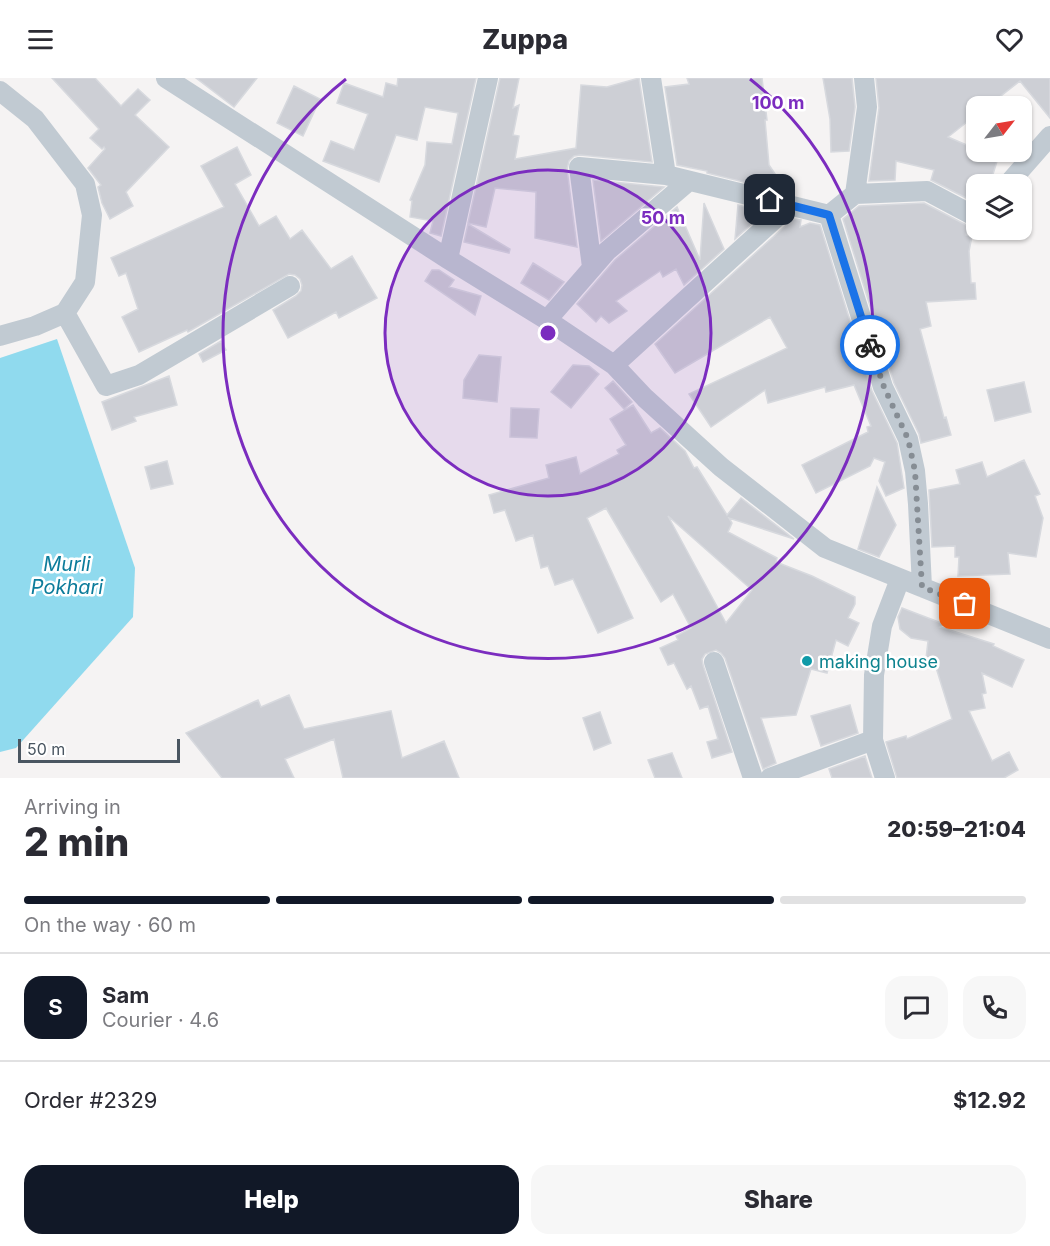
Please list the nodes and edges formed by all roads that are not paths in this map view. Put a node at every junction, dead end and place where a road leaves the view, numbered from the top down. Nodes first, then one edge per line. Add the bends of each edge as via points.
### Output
1 (166, 78) edge
2 (488, 78) edge
3 (651, 78) edge
4 (864, 78) edge
5 (0, 91) edge
6 (1050, 136) edge
7 (1017, 174) edge
8 (666, 175) junction
9 (689, 181) junction
10 (855, 194) junction
11 (790, 205) junction
12 (966, 212) edge
13 (829, 215) junction
14 (448, 259) junction
15 (592, 267) junction
16 (290, 286) dead end
17 (65, 313) junction
18 (547, 320) junction
19 (0, 336) edge
20 (614, 365) junction
21 (900, 579) junction
22 (922, 587) junction
23 (1050, 639) edge
24 (714, 662) dead end
25 (873, 740) junction
26 (753, 778) edge
27 (770, 778) edge
28 (885, 778) edge

1 - 14 street
2 - 14 street
3 - 8 street
4 - 10 street via 867,107
5 - 17 street via 35,119 85,184 93,215 85,282
6 - 7 street
8 - 9 street
8 - 15 street via 579,167
9 - 11 street
9 - 15 street
10 - 12 street via 927,191
10 - 13 street
11 - 13 street
11 - 20 street
13 - 22 street via 884,387 908,439 915,471
14 - 18 street
15 - 18 street
16 - 17 street via 139,375 106,386
17 - 19 street
18 - 20 street
20 - 21 street via 721,467 825,548
21 - 22 street
21 - 25 street via 882,626 874,675
22 - 23 street
24 - 26 street
25 - 27 street
25 - 28 street

